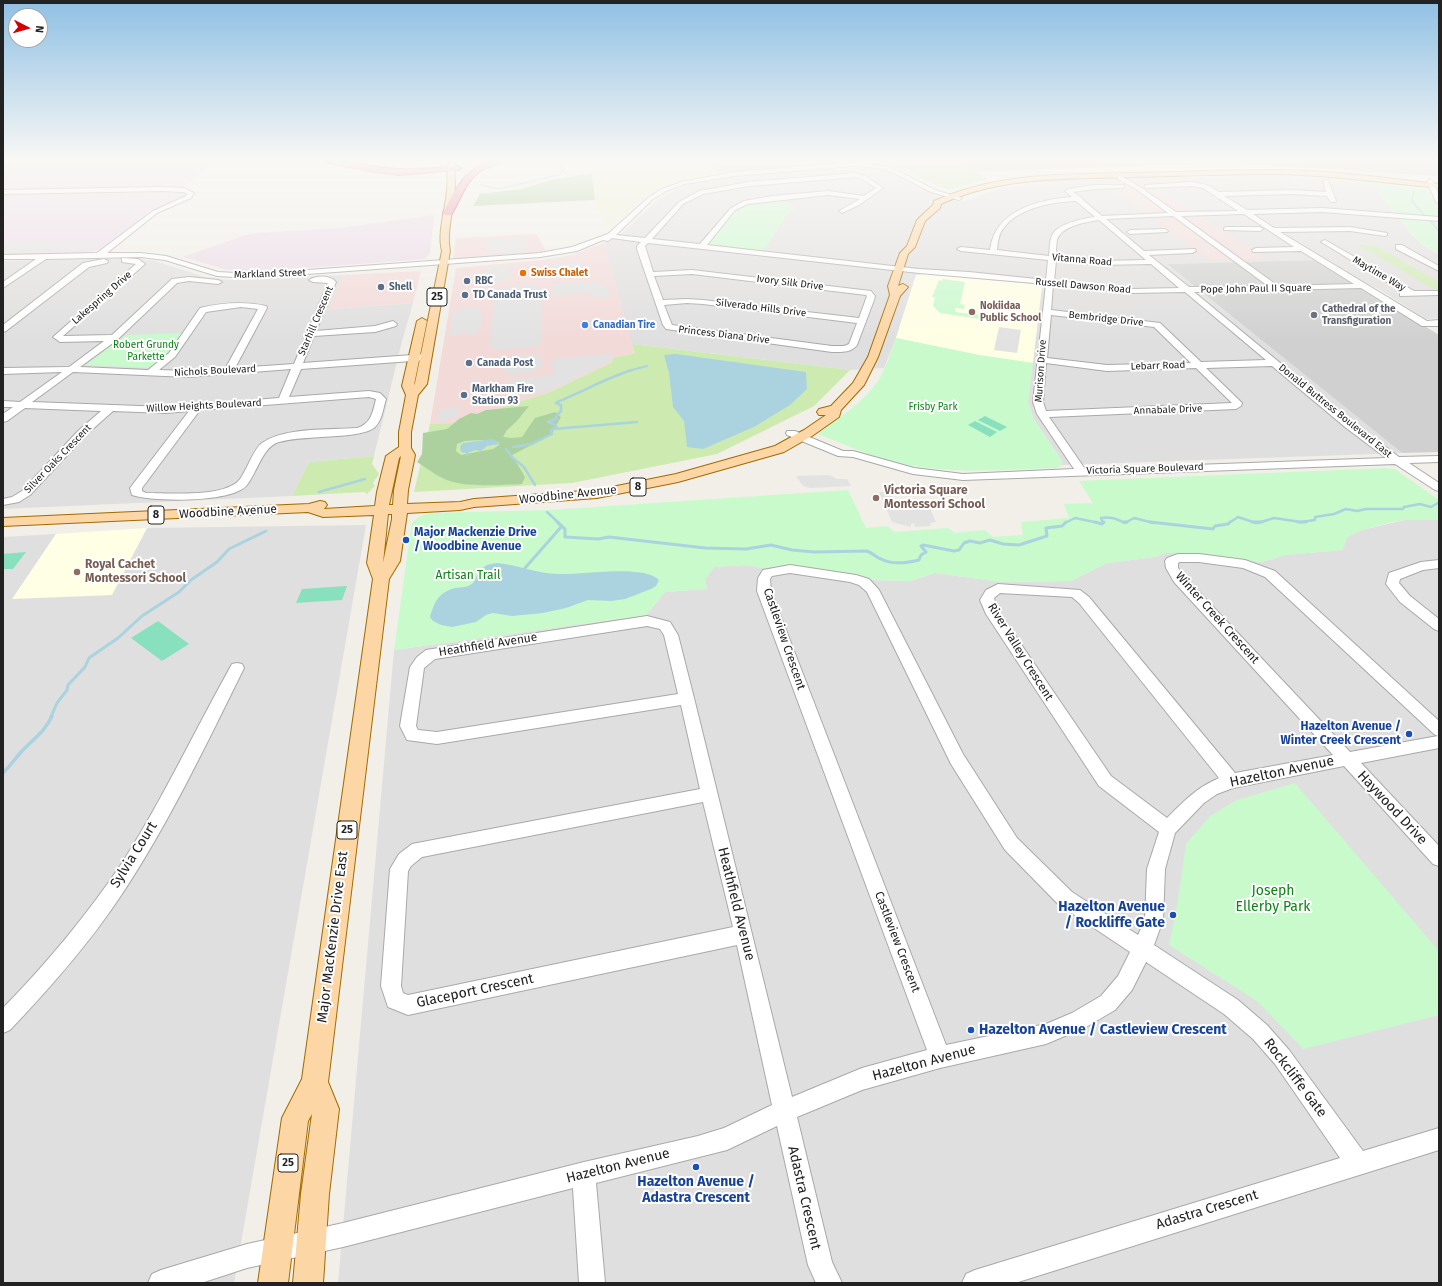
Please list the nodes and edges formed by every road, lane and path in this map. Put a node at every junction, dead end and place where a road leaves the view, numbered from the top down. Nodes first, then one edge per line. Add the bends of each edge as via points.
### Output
1 (143, 221) edge
2 (447, 221) edge
3 (625, 221) edge
4 (663, 221) edge
5 (723, 221) edge
6 (921, 221) edge
7 (1007, 221) edge
8 (1083, 221) edge
9 (1106, 221) edge
10 (1183, 221) edge
11 (1259, 221) edge
12 (1345, 221) edge
13 (1347, 224) junction
14 (1226, 229) dead end
15 (1260, 229) dead end
16 (1273, 230) junction
17 (1165, 231) dead end
18 (1130, 232) dead end
19 (1385, 234) dead end
20 (608, 236) junction
21 (645, 240) junction
22 (1324, 242) dead end
23 (702, 246) junction
24 (1399, 247) dead end
25 (961, 249) dead end
26 (1302, 249) junction
27 (1256, 250) dead end
28 (993, 252) junction
29 (1192, 252) dead end
30 (1143, 253) junction
31 (100, 255) junction
32 (45, 256) junction
33 (3, 257) edge
34 (1052, 258) junction
35 (1155, 262) junction
36 (438, 265) junction
37 (904, 268) junction
38 (1439, 269) edge
39 (650, 274) junction
40 (1049, 284) junction
41 (3, 286) edge
42 (1365, 286) junction
43 (1276, 288) junction
44 (1188, 290) junction
45 (1439, 293) edge
46 (1412, 294) junction
47 (1379, 295) junction
48 (659, 303) junction
49 (424, 309) dead end
50 (1046, 312) junction
51 (862, 321) junction
52 (1439, 323) edge
53 (393, 324) dead end
54 (3, 329) edge
55 (311, 334) junction
56 (114, 338) junction
57 (848, 348) joint
58 (426, 357) junction
59 (414, 358) junction
60 (1042, 360) junction
61 (1274, 363) junction
62 (1198, 365) junction
63 (297, 366) junction
64 (70, 370) junction
65 (3, 371) edge
66 (228, 372) junction
67 (150, 373) junction
68 (412, 395) junction
69 (283, 401) junction
70 (3, 404) edge
71 (22, 404) junction
72 (110, 408) junction
73 (196, 408) junction
74 (1042, 414) junction
75 (3, 419) edge
76 (800, 433) junction
77 (405, 448) junction
78 (1439, 458) edge
79 (1396, 460) junction
80 (1081, 472) junction
81 (1439, 488) edge
82 (3, 502) edge
83 (400, 505) junction
84 (382, 506) junction
85 (3, 522) edge
86 (1439, 564) edge
87 (381, 579) junction
88 (1439, 626) edge
89 (237, 668) dead end
90 (687, 698) junction
91 (1439, 730) edge
92 (1439, 742) edge
93 (1346, 759) junction
94 (1231, 781) junction
95 (709, 794) junction
96 (1168, 829) junction
97 (1439, 858) edge
98 (744, 934) junction
99 (1143, 948) junction
100 (3, 1023) edge
101 (940, 1057) junction
102 (315, 1082) junction
103 (784, 1111) junction
104 (1439, 1139) edge
105 (1358, 1163) junction
106 (584, 1174) junction
107 (312, 1242) junction
108 (277, 1249) junction
109 (161, 1283) edge
110 (273, 1283) edge
111 (308, 1283) edge
112 (592, 1283) edge
113 (829, 1283) edge
114 (975, 1283) edge

1 - 31 street
2 - 36 main road, Major MacKenzie Drive East / 25 via 444,242 446,251
3 - 20 street, Markland Street
4 - 21 street
5 - 23 street
6 - 37 main road, Woodbine Avenue / 8 via 911,247 913,254
7 - 28 street via 995,238
8 - 34 street, Murison Drive via 1058,232 1054,240
9 - 30 street
10 - 43 street
11 - 16 street
12 - 13 street
13 - 16 street
13 - 19 street via 1358,232
14 - 15 street
16 - 26 street
17 - 18 street
20 - 21 street, Russell Dawson Road
20 - 36 street, Markland Street via 606,240 587,248 556,256
21 - 23 street, Russell Dawson Road
21 - 39 street, Princess Diana Drive via 641,246
22 - 46 street, Maytime Way
23 - 37 street, Russell Dawson Road
24 - 38 street
25 - 28 street, Vitanna Road
26 - 27 street
26 - 42 street
28 - 34 street, Vitanna Road
29 - 30 street
30 - 35 street
31 - 32 street, Markland Street
31 - 36 street, Markland Street via 131,254 158,257 206,272 233,276
32 - 33 street, Markland Street
32 - 41 street
34 - 35 street, Vitanna Road via 1106,263
34 - 40 street, Murison Drive
35 - 44 street
36 - 58 main road, Major MacKenzie Drive East / 25
37 - 40 street, Russell Dawson Road
37 - 76 main road, Woodbine Avenue / 8 via 903,287 895,295 882,334 858,385 835,408 835,414
39 - 48 street, Princess Diana Drive
39 - 51 street, Ivory Silk Drive via 692,272 862,292 871,296
40 - 44 street, Russell Dawson Road via 1123,291
40 - 50 street, Murison Drive
42 - 43 street, Pope John Paul II Square
42 - 47 street
43 - 44 street, Pope John Paul II Square
44 - 61 street, Pope John Paul II Square
45 - 46 street
46 - 47 street
47 - 52 street via 1425,324
48 - 51 street, Silverado Hills Drive via 703,302
48 - 57 street, Princess Diana Drive via 667,325 672,328 832,349
49 - 59 main road, Major MacKenzie Drive East / 25
50 - 60 street, Murison Drive
50 - 62 street, Bembridge Drive via 1157,325
51 - 57 street, Ivory Silk Drive via 852,345
53 - 55 street via 375,329
54 - 56 street, Lakespring Drive via 89,264 102,261 138,262 140,264 57,337 66,340
55 - 56 street, Starhill Crescent via 332,281 325,279 238,283 189,279 172,282
55 - 63 street, Starhill Crescent
56 - 64 street, Starhill Crescent
58 - 59 street, Nichols Boulevard
58 - 68 main road, Major MacKenzie Drive East / 25 via 421,384
59 - 63 street, Nichols Boulevard
59 - 68 main road, Major MacKenzie Drive East / 25 via 408,386
60 - 62 street, Lebarr Road via 1107,368
60 - 74 street, Murison Drive via 1038,406
61 - 62 street, Lebarr Road
61 - 79 street, Donald Buttress Boulevard East
62 - 74 street, Annabale Drive via 1237,403 1236,406
63 - 66 street, Nichols Boulevard
63 - 69 street, Starhill Crescent
64 - 65 street, Nichols Boulevard
64 - 67 street, Nichols Boulevard
64 - 71 street, Starhill Crescent
66 - 67 street, Nichols Boulevard
66 - 67 street via 263,308 254,305 220,306 203,310 172,355
68 - 77 main road, Major MacKenzie Drive East / 25 via 404,432
69 - 73 street, Willow Heights Boulevard
69 - 73 street, Willow Heights Boulevard via 369,394 380,397 374,422 369,428 281,438 268,442 242,484 235,489 220,493 145,496 136,493 136,488
70 - 71 street, Willow Heights Boulevard
71 - 72 street, Willow Heights Boulevard
71 - 75 street, Starhill Crescent
72 - 73 street, Willow Heights Boulevard
72 - 82 street, Silver Oaks Crescent via 93,422 26,493 15,500
74 - 80 street, Murison Drive
76 - 80 street, Victoria Square Boulevard via 842,454 853,454 913,471 963,478
76 - 83 main road, Woodbine Avenue / 8 via 779,448 708,470 639,487 597,494 460,506
77 - 83 main road, Major MacKenzie Drive East / 25 via 408,455
77 - 84 main road, Major MacKenzie Drive East / 25 via 393,456
78 - 79 street, Victoria Square Boulevard
79 - 80 street, Victoria Square Boulevard
79 - 81 street, Donald Buttress Boulevard East
83 - 84 main road, Woodbine Avenue / 8
83 - 87 main road, Major MacKenzie Drive East / 25 via 392,561
84 - 85 main road, Woodbine Avenue / 8 via 323,513 309,508
84 - 87 main road, Major MacKenzie Drive East / 25 via 375,563
86 - 88 street via 1421,566 1394,576 1392,584 1405,599
87 - 102 main road, Major MacKenzie Drive East / 25
89 - 100 street, Sylvia Court via 138,852 98,912 36,989
90 - 90 street, Heathfield Avenue via 671,634 665,625 647,621 431,654 417,667 408,726 413,736 437,738
90 - 95 street, Heathfield Avenue
91 - 93 street, Winter Creek Crescent via 1270,574 1245,564 1199,558 1178,558 1171,561 1179,579
92 - 93 street, Hazelton Avenue
93 - 94 street, Hazelton Avenue
93 - 97 street, Haywood Drive
94 - 96 street, Hazelton Avenue via 1211,789 1198,798
94 - 96 street, River Valley Crescent via 1084,600 1075,593 998,588 989,593 986,603 1105,781
95 - 98 street, Heathfield Avenue
95 - 98 street, Glaceport Crescent via 418,850 405,860 399,869 391,986 395,1000 408,1005
96 - 99 street, Hazelton Avenue via 1156,869 1154,920
98 - 103 street, Heathfield Avenue
99 - 101 street, Hazelton Avenue via 1125,983 1108,1003 1079,1020 1046,1034
99 - 101 street, Castleview Crescent via 1065,898 1011,844 957,759 872,590 864,582 790,569 768,573 764,578 764,591
99 - 105 street, Rockcliffe Gate via 1231,1007 1260,1032 1282,1057
101 - 103 street, Hazelton Avenue via 862,1079
102 - 107 main road, Major MacKenzie Drive East / 25 via 326,1109 315,1194
102 - 108 main road, Major MacKenzie Drive East / 25 via 295,1118
103 - 106 street, Hazelton Avenue via 727,1139
103 - 113 street, Adastra Crescent via 820,1265
104 - 105 street, Adastra Crescent
105 - 114 street, Adastra Crescent
106 - 107 street, Hazelton Avenue
106 - 112 street
107 - 108 street, Hazelton Avenue
107 - 111 main road, Major MacKenzie Drive East / 25
108 - 109 street, Hazelton Avenue
108 - 110 main road, Major MacKenzie Drive East / 25

